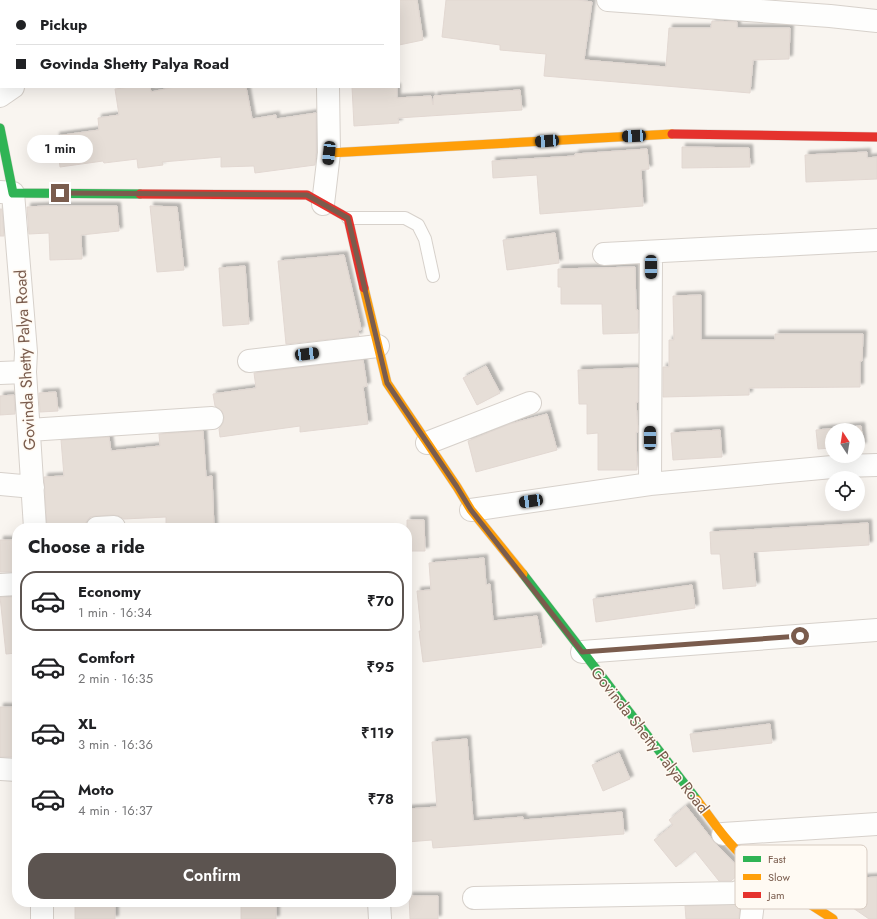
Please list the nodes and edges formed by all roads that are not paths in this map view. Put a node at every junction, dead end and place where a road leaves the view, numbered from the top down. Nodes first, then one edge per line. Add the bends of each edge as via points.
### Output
1 (608, 0) edge
2 (823, 8) edge
3 (877, 22) edge
4 (12, 88) edge
5 (328, 88) edge
6 (0, 96) edge
7 (0, 128) edge
8 (877, 137) edge
9 (329, 153) junction
10 (7, 192) edge
11 (323, 204) junction
12 (348, 218) junction
13 (877, 240) edge
14 (651, 252) junction
15 (604, 254) dead end
16 (433, 276) dead end
17 (378, 346) junction
18 (250, 361) dead end
19 (25, 372) junction
20 (0, 373) edge
21 (530, 403) dead end
22 (212, 418) dead end
23 (29, 430) junction
24 (427, 443) junction
25 (877, 465) edge
26 (0, 484) edge
27 (650, 484) junction
28 (32, 487) junction
29 (471, 510) junction
30 (35, 523) edge
31 (12, 584) edge
32 (0, 585) edge
33 (877, 630) edge
34 (582, 652) junction
35 (0, 769) edge
36 (12, 770) edge
37 (877, 824) edge
38 (723, 834) junction
39 (735, 847) edge
40 (735, 893) edge
41 (474, 898) dead end
42 (42, 907) edge
43 (379, 907) edge
44 (755, 909) edge
45 (813, 909) edge
46 (42, 919) edge
47 (380, 919) edge
48 (751, 919) edge
49 (833, 919) edge

1 - 2 street
2 - 3 street
4 - 6 street
5 - 9 street
7 - 10 street, Govinda Shetty Palya Road
8 - 9 street via 664,134
9 - 11 street
10 - 11 street via 307,195
10 - 19 street, Govinda Shetty Palya Road via 26,352
11 - 12 street
12 - 16 lane via 405,218 418,225 425,239
12 - 17 street, Govinda Shetty Palya Road
13 - 14 street
14 - 15 street
14 - 27 street
17 - 18 street
17 - 24 street, Govinda Shetty Palya Road via 387,383
19 - 20 street
19 - 23 street, Govinda Shetty Palya Road
21 - 24 street
22 - 23 street
23 - 28 street, Govinda Shetty Palya Road
24 - 29 street, Govinda Shetty Palya Road
25 - 27 street
26 - 28 street
27 - 29 street
28 - 30 street, Govinda Shetty Palya Road
29 - 34 street, Govinda Shetty Palya Road
31 - 32 street
33 - 34 street
34 - 38 street, Govinda Shetty Palya Road
35 - 36 street
37 - 38 street
38 - 39 street, Govinda Shetty Palya Road
40 - 41 street
42 - 46 street
43 - 47 street
44 - 48 street
45 - 49 street, Govinda Shetty Palya Road

